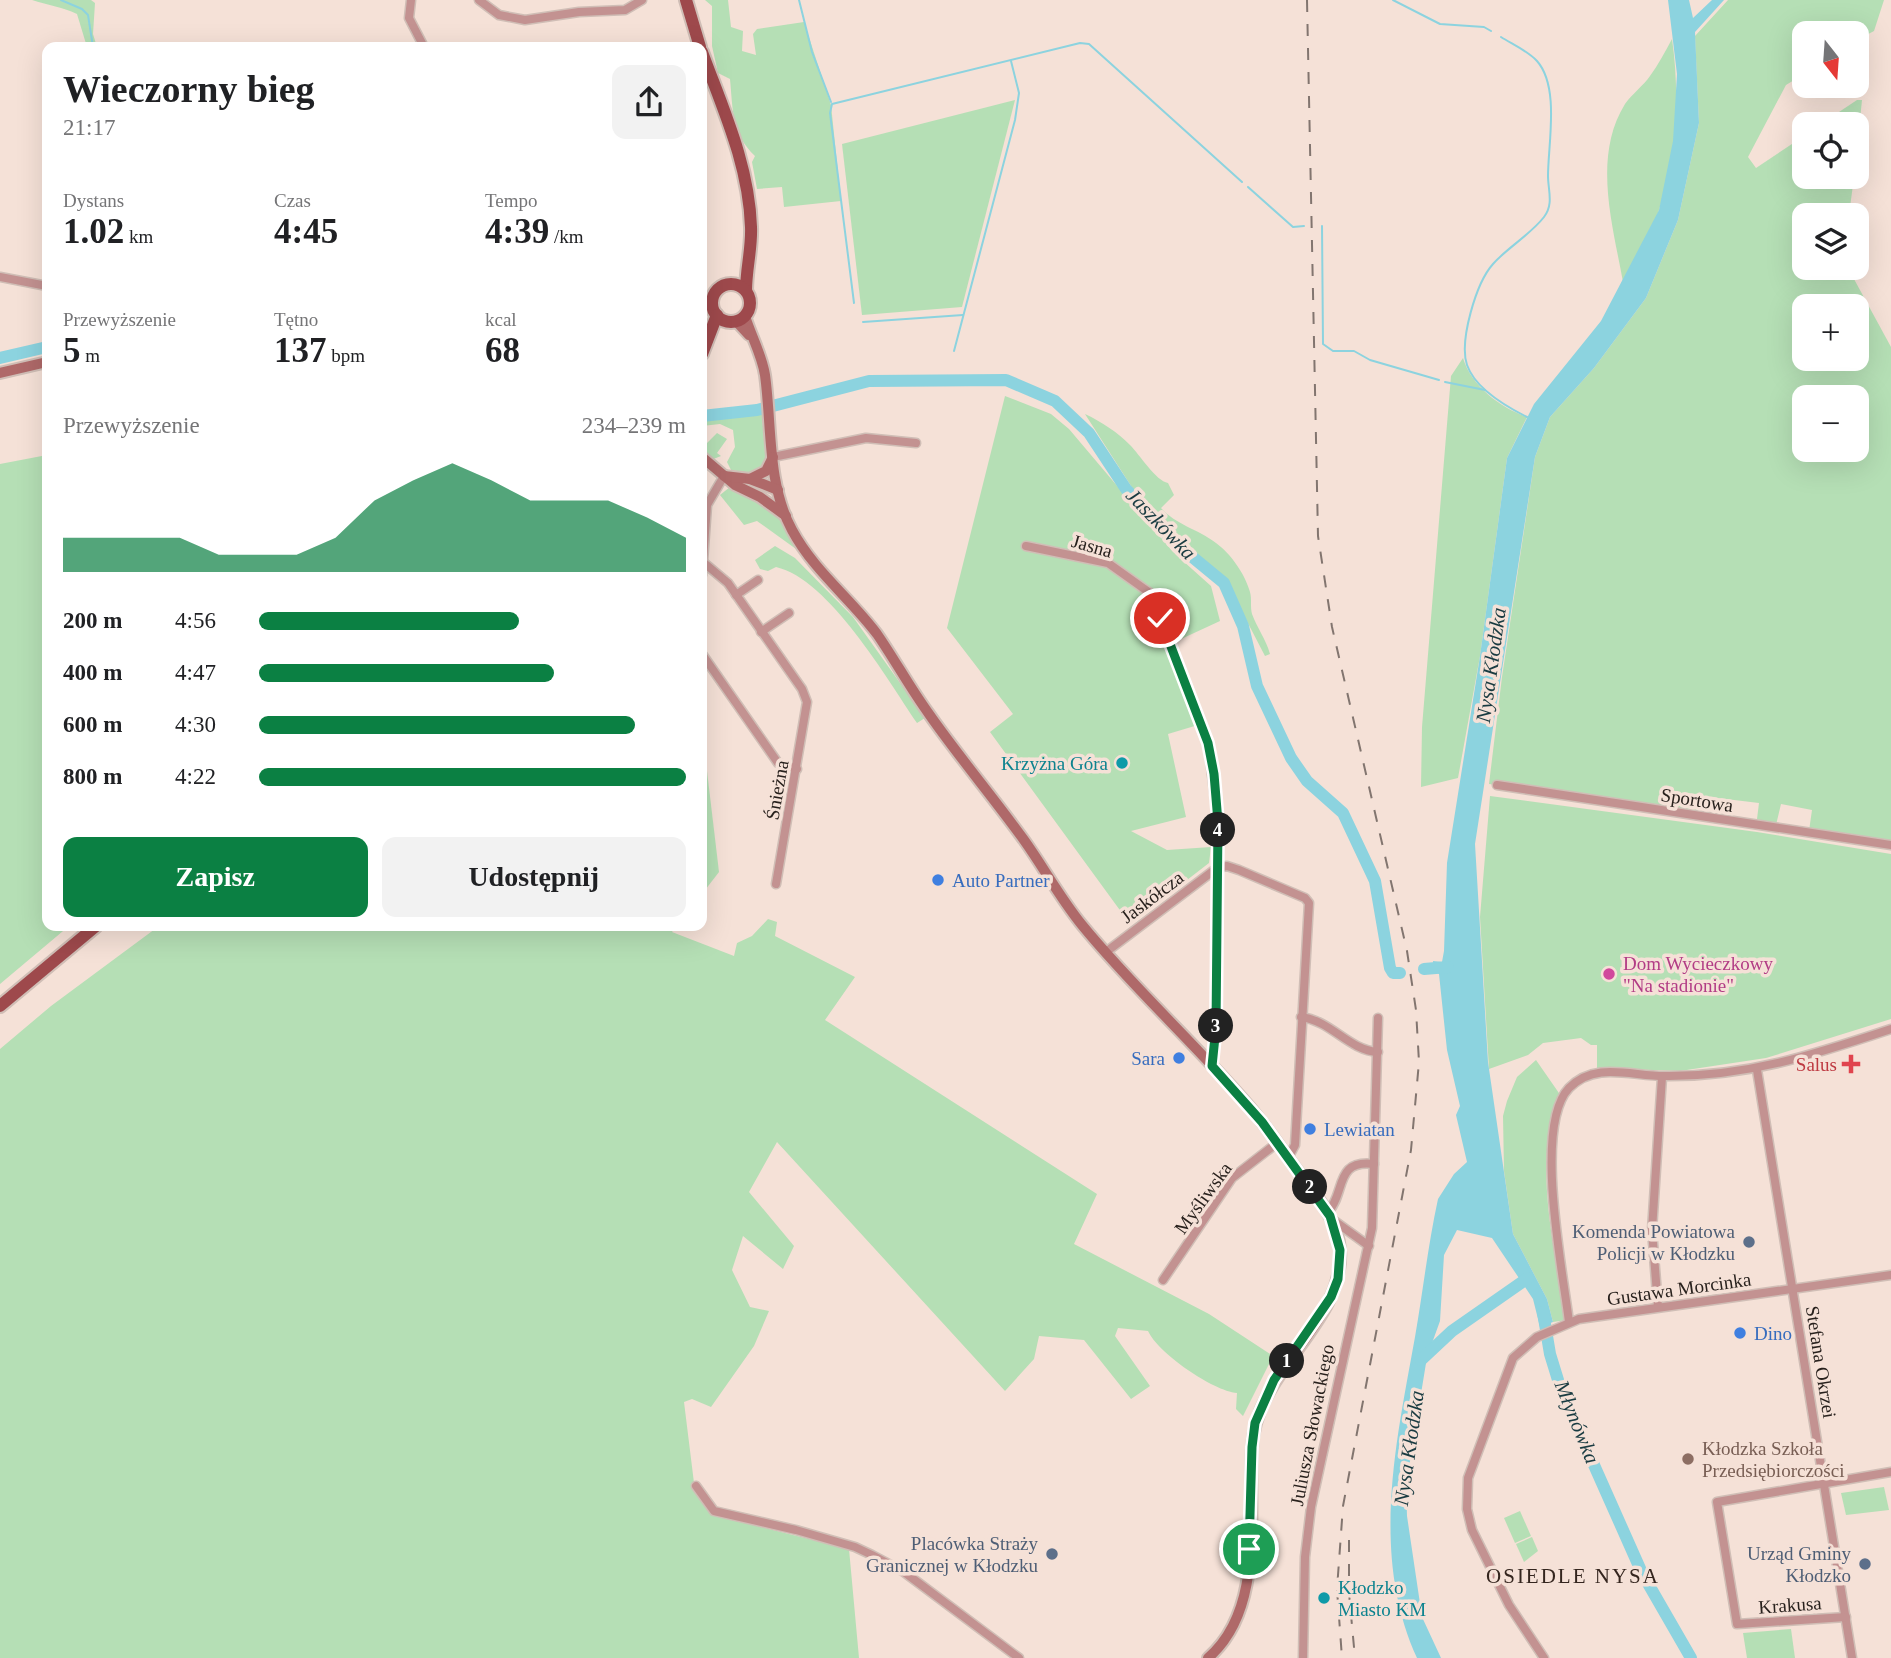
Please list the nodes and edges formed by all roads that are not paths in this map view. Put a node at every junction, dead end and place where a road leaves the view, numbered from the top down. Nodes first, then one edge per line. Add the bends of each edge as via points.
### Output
1 (411, 0) edge
2 (479, 0) edge
3 (624, 0) edge
4 (642, 0) edge
5 (686, 0) edge
6 (625, 10) junction
7 (421, 42) edge
8 (699, 42) edge
9 (707, 67) edge
10 (0, 277) edge
11 (42, 285) edge
12 (740, 288) junction
13 (731, 319) junction
14 (707, 347) edge
15 (42, 363) edge
16 (0, 373) edge
17 (916, 443) dead end
18 (773, 457) junction
19 (707, 461) edge
20 (724, 476) junction
21 (750, 479) junction
22 (778, 491) junction
23 (760, 497) junction
24 (707, 505) edge
25 (786, 516) junction
26 (1026, 546) dead end
27 (707, 565) edge
28 (758, 580) dead end
29 (736, 595) junction
30 (789, 613) dead end
31 (761, 632) junction
32 (707, 661) edge
33 (797, 769) junction
34 (1497, 785) dead end
35 (1891, 845) edge
36 (1217, 868) junction
37 (776, 884) dead end
38 (90, 931) edge
39 (1106, 952) junction
40 (0, 1006) edge
41 (1301, 1017) junction
42 (1378, 1018) dead end
43 (1891, 1029) edge
44 (1378, 1052) junction
45 (1212, 1066) junction
46 (1757, 1070) junction
47 (1662, 1077) junction
48 (1278, 1143) junction
49 (1288, 1158) junction
50 (1374, 1164) junction
51 (1330, 1216) junction
52 (1368, 1246) junction
53 (1891, 1275) edge
54 (1163, 1280) dead end
55 (1794, 1289) junction
56 (1658, 1307) junction
57 (1569, 1322) junction
58 (1891, 1472) edge
59 (1824, 1483) junction
60 (696, 1486) dead end
61 (1846, 1617) junction
62 (1020, 1658) edge
63 (1208, 1658) edge
64 (1303, 1658) edge
65 (1544, 1658) edge
66 (1852, 1658) edge

1 - 7 street via 408,18
2 - 6 street via 499,15 525,20
3 - 6 street
4 - 6 street
5 - 8 main road
9 - 12 main road via 744,172 751,230
10 - 11 street
12 - 13 main road via 750,302
12 - 13 main road via 723,286 714,294 712,304
13 - 14 main road
13 - 18 main road via 753,340 764,366
15 - 16 main road
17 - 18 street via 866,438
18 - 21 main road via 766,471
18 - 22 main road
19 - 20 main road
20 - 21 main road
20 - 23 main road
20 - 24 street
21 - 22 main road
22 - 23 main road
22 - 25 main road
23 - 25 main road
25 - 39 main road via 814,564 878,636 1070,910
26 - 36 street, Jasna via 1108,563 1150,593 1208,743 1218,822
27 - 29 street via 720,573
28 - 29 street
29 - 31 street
30 - 31 street
31 - 33 street, Śnieżna via 807,702
32 - 33 street via 778,763
33 - 37 street, Śnieżna
34 - 35 street, Sportowa
36 - 39 street, Jaskółcza
36 - 41 street via 1239,870 1309,903
36 - 45 street, Jasna
38 - 40 main road
39 - 45 main road
41 - 44 street via 1323,1023 1360,1049
41 - 49 street via 1295,1145
42 - 44 street, Juliusza Słowackiego
43 - 46 street
44 - 50 street, Juliusza Słowackiego
45 - 48 main road
46 - 47 street
46 - 55 street, Stefana Okrzei
47 - 56 street via 1652,1230
47 - 57 street via 1589,1074 1568,1089 1555,1116 1553,1202
48 - 49 main road
48 - 54 street, Myśliwska via 1232,1178
49 - 51 main road
50 - 51 street via 1358,1164 1346,1173
50 - 52 street, Juliusza Słowackiego
51 - 52 street
51 - 63 main road via 1340,1250 1338,1279 1260,1409 1252,1447 1251,1527 1244,1589 1234,1624
52 - 64 street, Juliusza Słowackiego via 1311,1507
53 - 55 street, Gustawa Morcinka
55 - 56 street, Gustawa Morcinka
55 - 59 street, Stefana Okrzei
56 - 57 street, Gustawa Morcinka
57 - 65 street, Gustawa Morcinka via 1523,1347 1507,1369 1468,1478 1469,1521 1481,1551
58 - 59 street
59 - 61 street, Stefana Okrzei
59 - 61 street, Krakusa via 1717,1502 1737,1624
60 - 62 street via 714,1511 796,1530 872,1555 904,1573
61 - 66 street, Stefana Okrzei

